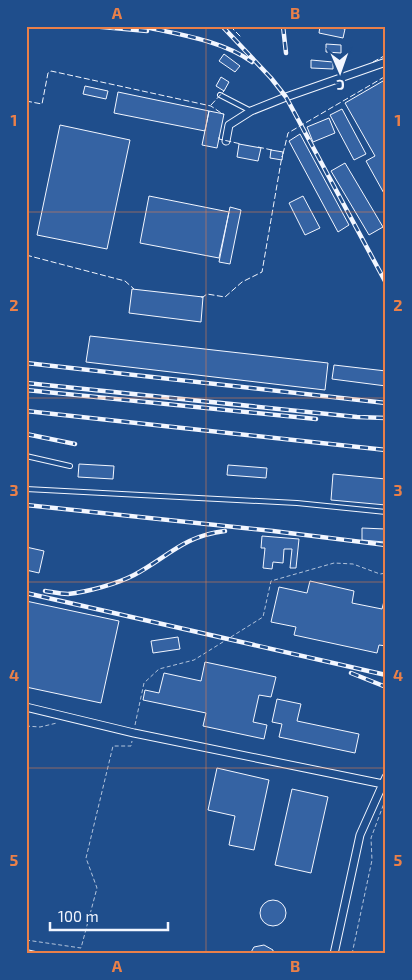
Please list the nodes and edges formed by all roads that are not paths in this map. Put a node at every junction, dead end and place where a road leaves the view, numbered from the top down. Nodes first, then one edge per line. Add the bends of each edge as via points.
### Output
1 (386, 62) edge
2 (220, 95) dead end
3 (251, 111) junction
4 (226, 141) dead end
5 (26, 456) edge
6 (70, 466) dead end
7 (26, 489) edge
8 (386, 512) edge
9 (26, 707) edge
10 (384, 780) edge
11 (26, 952) edge
12 (35, 954) edge
13 (334, 954) edge

1 - 3 street
2 - 3 lane
3 - 4 street via 229,125
5 - 6 lane
7 - 8 lane via 297,503
9 - 10 street via 134,732
10 - 13 street via 360,835
11 - 12 lane

